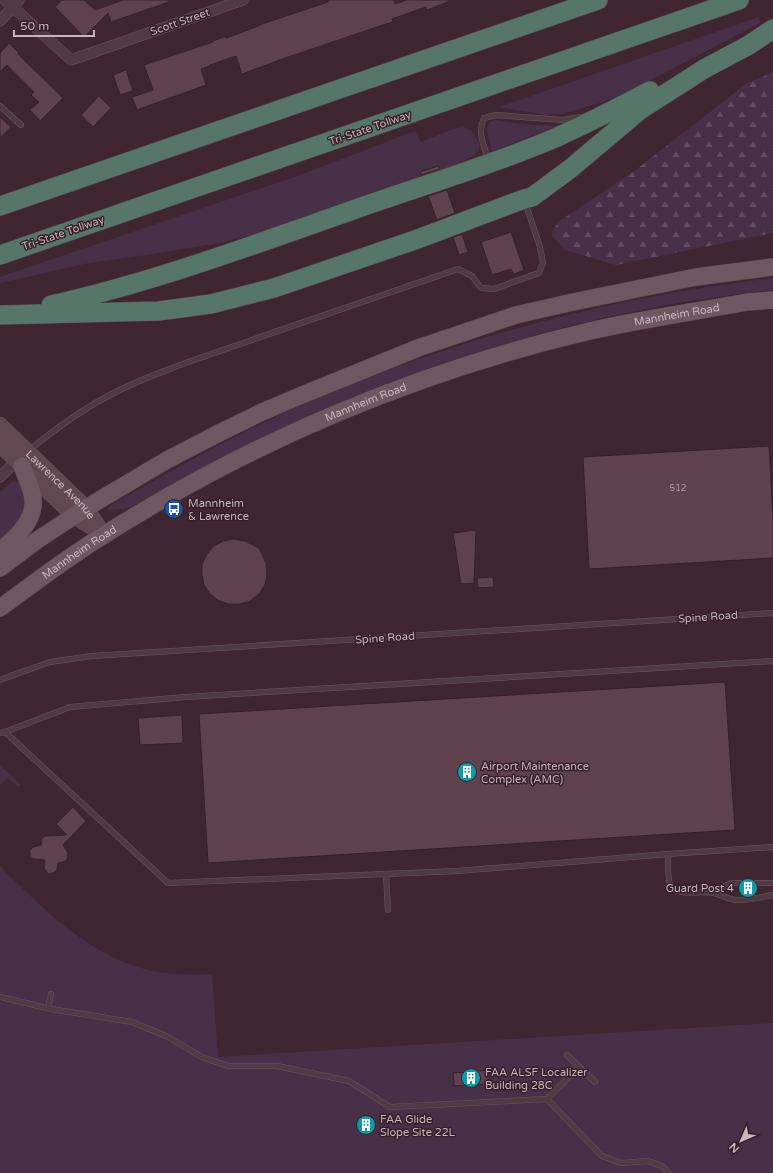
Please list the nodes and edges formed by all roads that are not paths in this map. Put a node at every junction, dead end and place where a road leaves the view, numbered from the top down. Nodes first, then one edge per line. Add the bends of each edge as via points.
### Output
1 (5, 0) edge
2 (243, 0) edge
3 (598, 0) edge
4 (739, 0) edge
5 (16, 4) edge
6 (0, 21) edge
7 (772, 30) edge
8 (0, 106) edge
9 (616, 109) junction
10 (21, 125) dead end
11 (489, 162) junction
12 (524, 199) junction
13 (0, 206) edge
14 (0, 255) edge
15 (773, 267) edge
16 (773, 300) edge
17 (5, 315) edge
18 (0, 425) edge
19 (0, 445) edge
20 (22, 459) junction
21 (0, 477) edge
22 (80, 512) junction
23 (104, 535) junction
24 (0, 551) edge
25 (0, 568) edge
26 (0, 608) edge
27 (773, 613) edge
28 (773, 661) edge
29 (0, 680) edge
30 (3, 733) edge
31 (773, 847) edge
32 (668, 854) junction
33 (386, 874) junction
34 (773, 883) edge
35 (710, 892) junction
36 (773, 895) edge
37 (388, 910) dead end
38 (51, 994) dead end
39 (0, 997) edge
40 (48, 1008) junction
41 (567, 1055) dead end
42 (579, 1067) junction
43 (595, 1082) dead end
44 (547, 1099) junction
45 (669, 1173) edge

1 - 5 street
2 - 5 street, Scott Street via 71,60
3 - 13 highway
4 - 14 highway, Tri-State Tollway
5 - 6 street
7 - 9 highway via 747,37
7 - 12 highway via 640,110 570,169 532,197
8 - 10 lane
9 - 11 highway via 555,138
9 - 11 lane via 590,117 564,120 496,115 484,118 480,126 481,135
11 - 17 highway via 176,271 121,288
12 - 17 highway via 415,240 274,288 211,304 158,311
12 - 20 lane via 540,247 543,263 539,273 494,289 481,288 472,276 458,269 188,362 111,394 60,426
15 - 22 main road via 696,277 516,315 418,348 262,412 167,460
16 - 23 main road, Mannheim Road via 590,331 476,363 390,392 271,443 214,472
18 - 20 main road, Lawrence Avenue
19 - 20 main road, Lawrence Avenue
20 - 21 street
20 - 22 main road, Lawrence Avenue
20 - 24 main road via 33,500 32,514 16,537
22 - 23 main road, Lawrence Avenue
22 - 25 main road
23 - 26 main road, Mannheim Road
27 - 29 lane, Spine Road via 92,656 50,662
28 - 30 lane via 186,697 100,705 70,708
30 - 33 lane via 168,883
31 - 32 lane
32 - 33 lane via 457,871
32 - 35 lane via 672,888 693,893
33 - 37 lane
34 - 35 lane via 732,883
35 - 36 lane via 735,900
38 - 40 lane
39 - 40 lane
40 - 44 lane via 132,1022 166,1036 202,1057 228,1066 277,1066 349,1081 390,1107
41 - 42 lane
42 - 43 lane
42 - 44 lane
44 - 45 lane via 602,1156 620,1163 648,1161 662,1166

